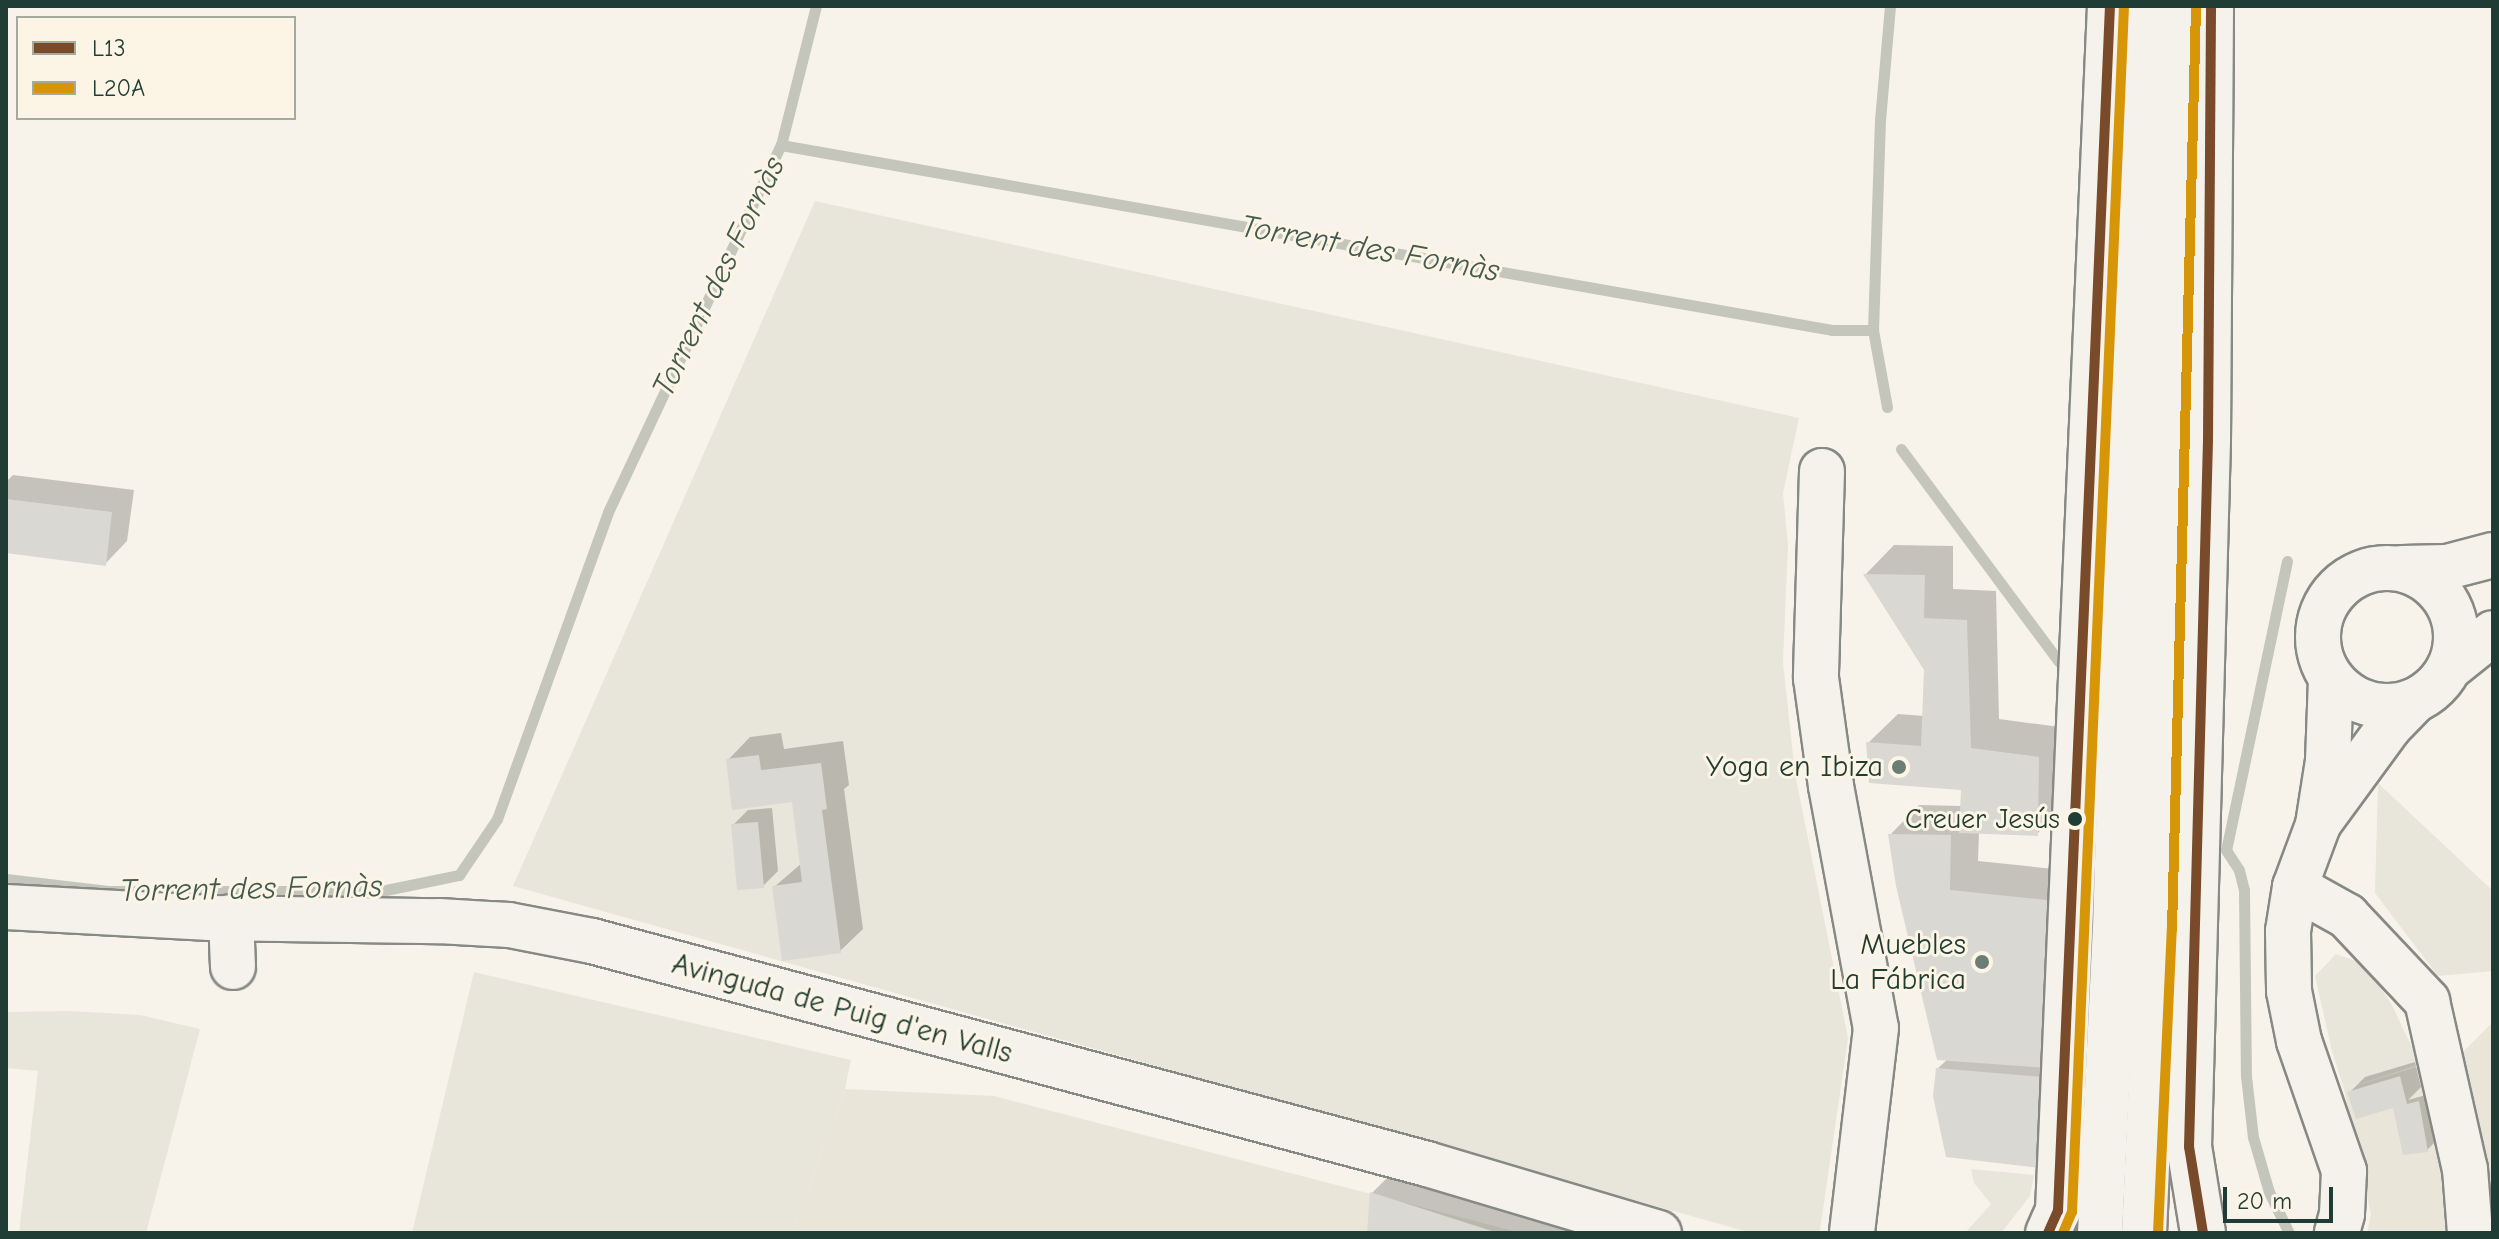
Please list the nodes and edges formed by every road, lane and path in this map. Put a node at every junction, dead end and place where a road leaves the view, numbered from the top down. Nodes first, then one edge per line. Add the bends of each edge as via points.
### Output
1 (2110, 6) edge
2 (2143, 6) edge
3 (2182, 6) edge
4 (2211, 6) edge
5 (1822, 471) dead end
6 (2493, 555) edge
7 (2402, 568) junction
8 (2493, 633) edge
9 (2449, 668) junction
10 (2331, 679) junction
11 (2414, 701) junction
12 (2318, 825) junction
13 (2295, 887) junction
14 (6, 907) edge
15 (231, 917) junction
16 (233, 967) dead end
17 (1659, 1233) edge
18 (1852, 1233) edge
19 (2048, 1233) edge
20 (2100, 1233) edge
21 (2144, 1233) edge
22 (2203, 1233) edge
23 (2337, 1233) edge
24 (2470, 1233) edge

1 - 19 main road via 2058,1211
2 - 20 main road via 2115,929
3 - 21 main road via 2164,731
4 - 22 main road via 2208,456 2189,1147
5 - 18 main road via 1816,678 1876,1028
6 - 7 main road via 2447,567
7 - 9 main road via 2419,574 2446,598 2457,633
7 - 10 main road via 2360,572 2328,600 2317,640
8 - 9 main road
9 - 11 main road via 2440,682
10 - 11 main road via 2360,701 2378,706
10 - 12 main road via 2328,761
11 - 12 main road
12 - 13 main road
13 - 23 main road via 2288,931 2289,991 2299,1041 2344,1171
13 - 24 main road via 2347,916 2427,1001 2465,1169
14 - 15 main road, Avinguda de Puig d'en Valls
15 - 16 main road
15 - 17 main road, Avinguda de Puig d'en Valls via 509,925 592,941 1414,1160

